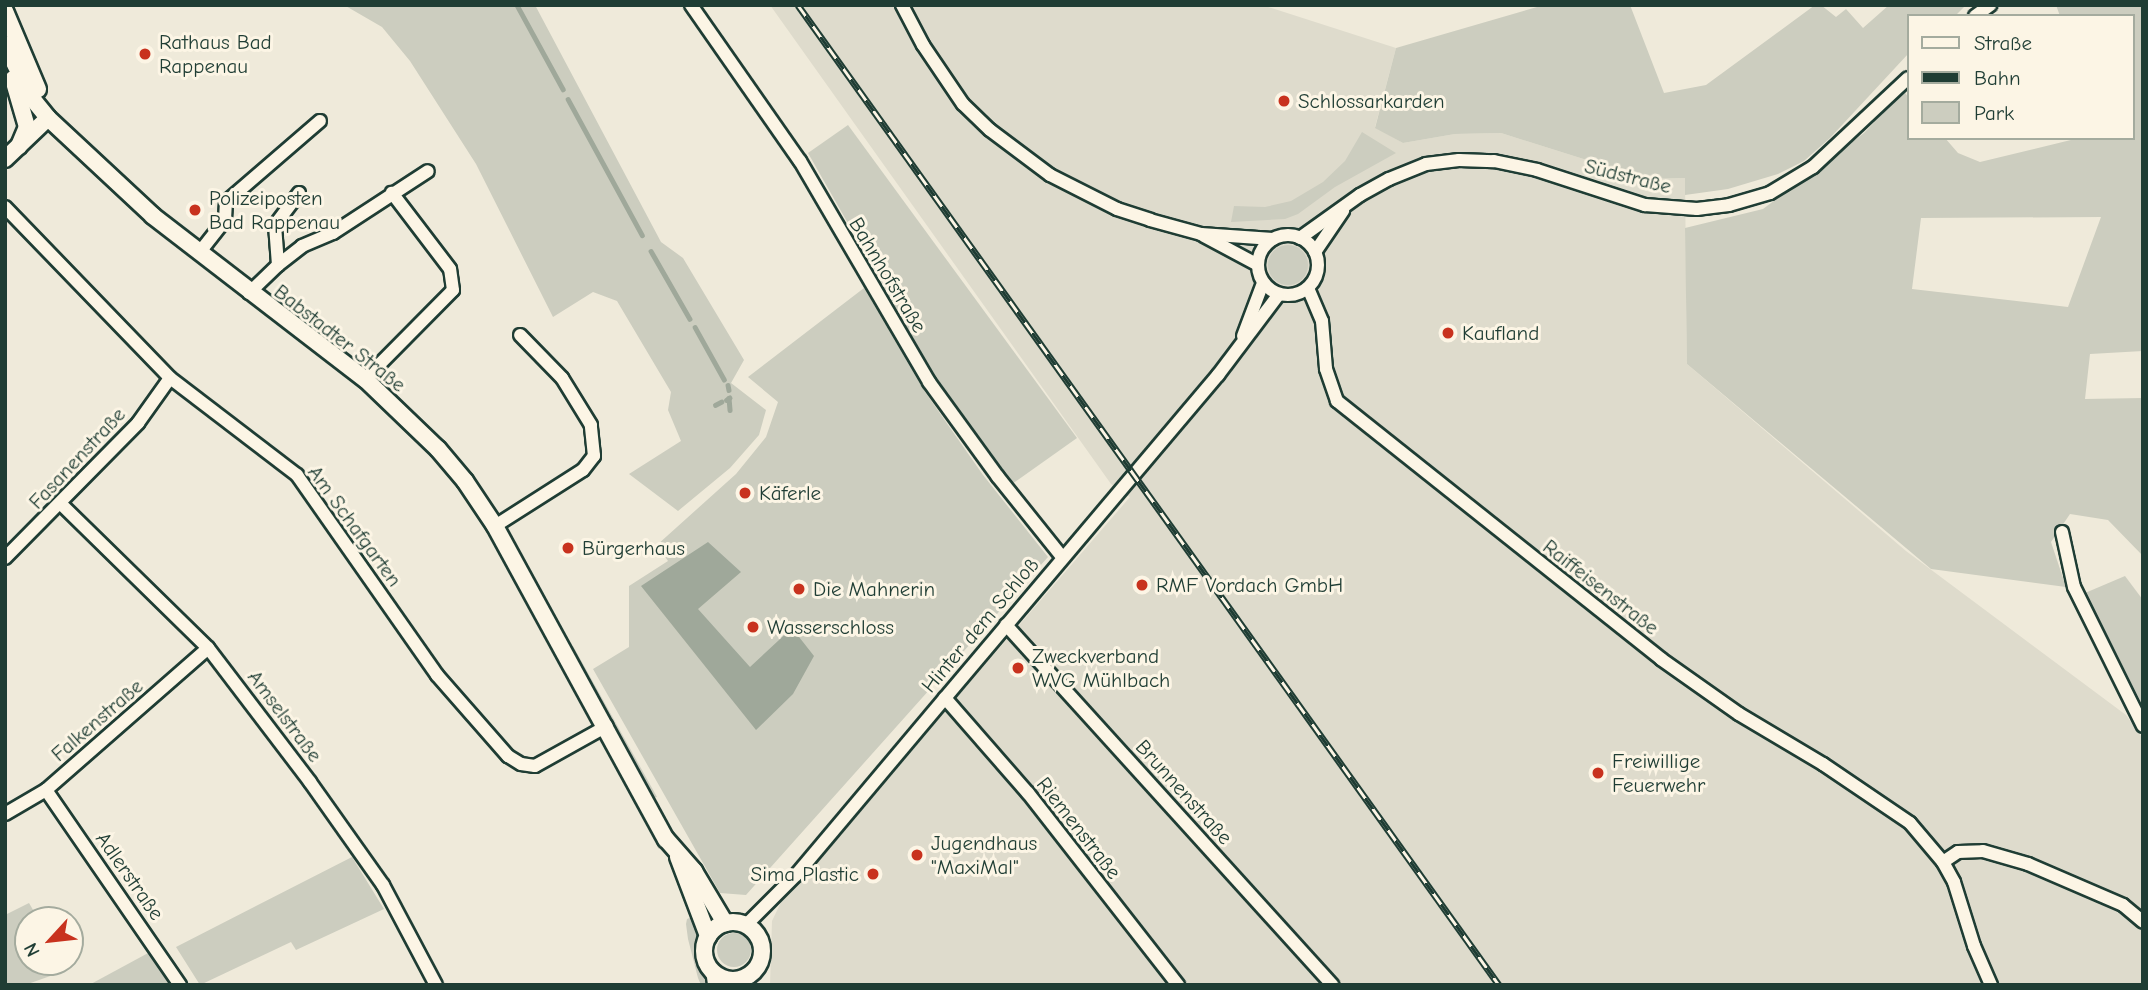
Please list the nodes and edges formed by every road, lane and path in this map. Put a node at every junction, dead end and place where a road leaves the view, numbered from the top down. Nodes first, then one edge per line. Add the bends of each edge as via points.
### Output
1 (691, 5) edge
2 (902, 5) edge
3 (5, 11) edge
4 (5, 44) edge
5 (5, 56) edge
6 (1906, 80) edge
7 (48, 118) junction
8 (320, 121) dead end
9 (19, 146) junction
10 (5, 159) edge
11 (428, 171) dead end
12 (299, 193) dead end
13 (392, 193) junction
14 (1349, 202) junction
15 (5, 207) edge
16 (1200, 234) junction
17 (1300, 238) junction
18 (1273, 239) junction
19 (199, 253) junction
20 (1315, 253) junction
21 (278, 265) junction
22 (1258, 265) junction
23 (1264, 283) junction
24 (1308, 288) junction
25 (249, 293) junction
26 (1279, 294) junction
27 (520, 335) dead end
28 (1240, 346) junction
29 (170, 378) junction
30 (365, 379) junction
31 (61, 504) junction
32 (495, 526) junction
33 (2062, 532) dead end
34 (1062, 557) junction
35 (5, 558) edge
36 (1006, 625) junction
37 (208, 648) junction
38 (945, 698) junction
39 (607, 726) junction
40 (2143, 726) edge
41 (46, 790) junction
42 (5, 814) edge
43 (677, 854) junction
44 (1943, 862) junction
45 (2143, 922) edge
46 (725, 923) junction
47 (747, 925) junction
48 (708, 936) junction
49 (713, 978) edge
50 (758, 978) edge
51 (736, 982) edge
52 (180, 985) edge
53 (436, 985) edge
54 (1178, 985) edge
55 (1333, 985) edge
56 (1991, 985) edge

1 - 34 street, Bahnhofstraße via 800,160 929,382
2 - 16 street via 963,104 1022,155 1050,175 1117,209
3 - 7 street
4 - 7 street via 31,97
5 - 9 street via 26,127
6 - 14 street, Südstraße via 1813,167 1770,193 1729,205 1697,209 1645,205 1494,160 1426,164
7 - 9 street
7 - 19 street, Babstadter Straße
8 - 19 street via 226,202 225,220
9 - 10 street
11 - 13 street
12 - 21 street via 275,225
13 - 21 street
13 - 30 street via 450,269 453,290
14 - 17 street, Südstraße
14 - 20 street, Südstraße
15 - 29 street, Am Schafgarten
16 - 18 street
16 - 22 street
17 - 18 street
17 - 20 street
18 - 22 street via 1262,250
19 - 25 street, Babstadter Straße
20 - 24 street via 1317,271
21 - 25 street
22 - 23 street
23 - 26 street
23 - 28 street, Hinter dem Schloß
24 - 26 street via 1294,295
24 - 44 street, Raiffeisenstraße via 1322,321 1326,369 1337,401 1661,659 1901,817
25 - 30 street, Babstadter Straße
26 - 28 street, Hinter dem Schloß
27 - 32 street via 562,378 591,425 594,456 583,470
28 - 34 street, Hinter dem Schloß
29 - 31 street, Fasanenstraße via 138,423
29 - 39 street, Am Schafgarten via 297,475 437,675 508,756 536,766
30 - 32 street, Babstadter Straße via 438,449
31 - 35 street, Fasanenstraße
31 - 37 street, Amselstraße
32 - 39 street, Babstadter Straße
33 - 40 street via 2074,587
34 - 36 street, Hinter dem Schloß
36 - 38 street, Hinter dem Schloß
36 - 55 street, Brunnenstraße
37 - 41 street, Falkenstraße
37 - 53 street, Amselstraße via 383,885
38 - 47 street, Hinter dem Schloß via 796,875
38 - 54 street, Riemenstraße via 1028,793
39 - 43 street, Babstadter Straße
41 - 42 street, Falkenstraße
41 - 52 street, Adlerstraße
43 - 46 street, Babstadter Straße via 694,871
43 - 48 street, Babstadter Straße
44 - 45 street via 1958,852 1983,851 2028,864 2123,905
44 - 56 street, Raiffeisenstraße via 1955,882
46 - 47 street
46 - 48 street
47 - 50 street, Babstadter Straße via 758,935 762,950
48 - 49 street, Babstadter Straße via 705,954
49 - 51 street, Babstadter Straße
50 - 51 street, Babstadter Straße

